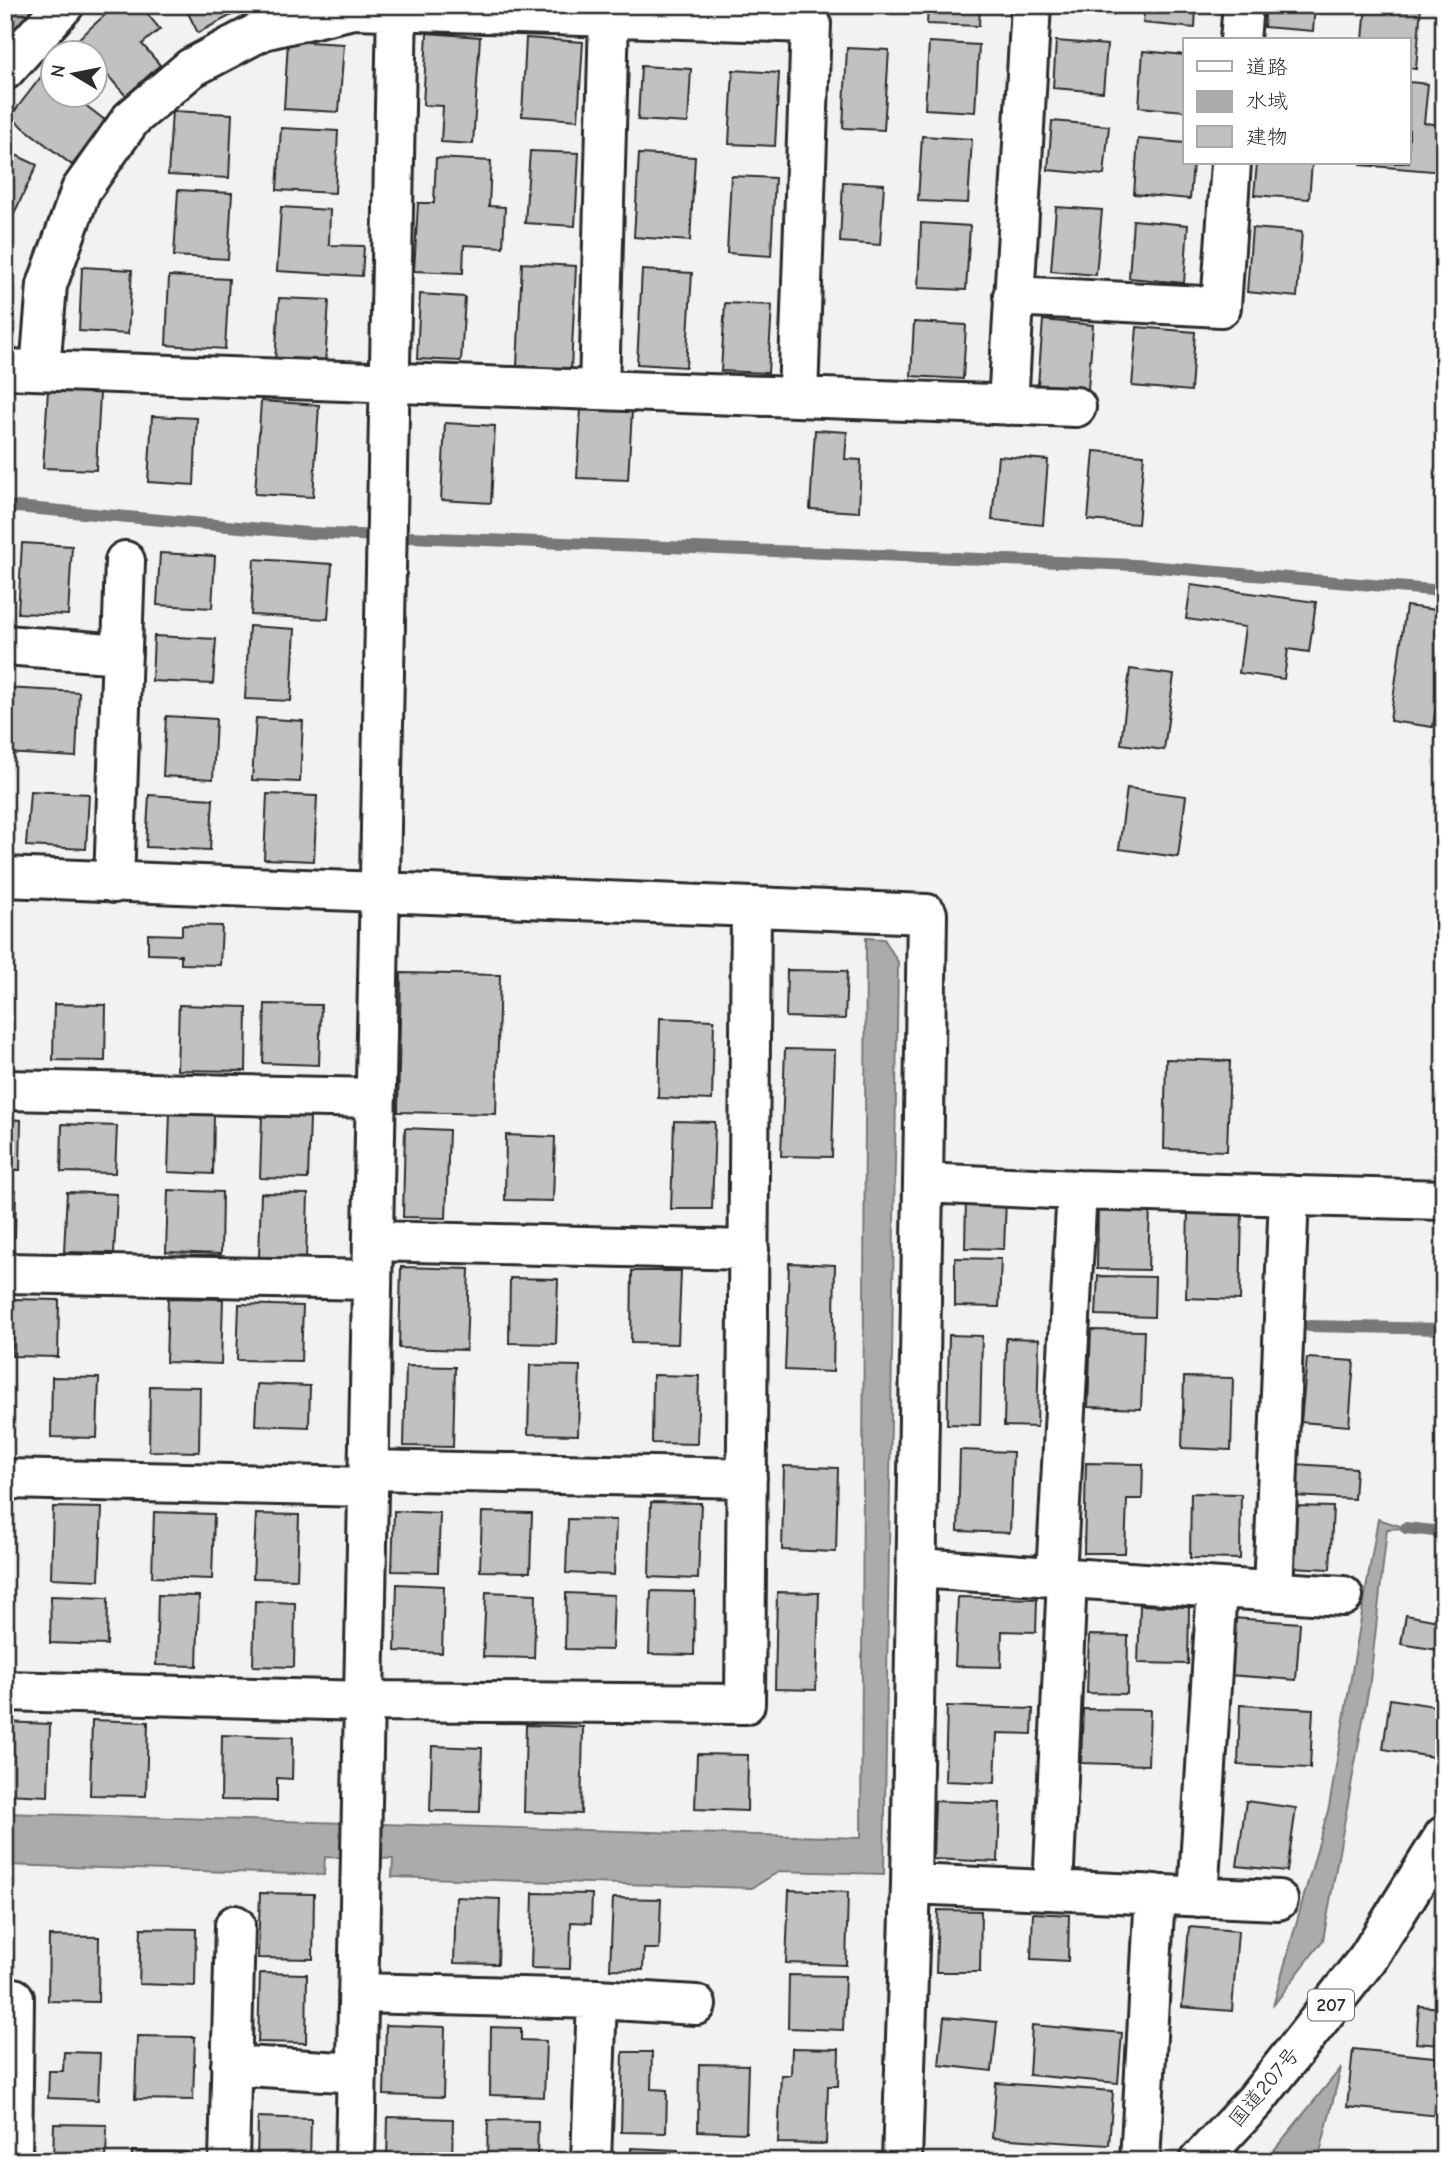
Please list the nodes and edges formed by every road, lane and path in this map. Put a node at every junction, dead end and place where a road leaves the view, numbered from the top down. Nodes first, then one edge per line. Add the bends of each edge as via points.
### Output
1 (64, 5) edge
2 (1031, 5) edge
3 (1242, 5) edge
4 (397, 7) edge
5 (609, 16) junction
6 (1240, 38) edge
7 (5, 70) edge
8 (1231, 164) edge
9 (1013, 296) junction
10 (23, 370) edge
11 (389, 382) junction
12 (599, 390) junction
13 (798, 397) junction
14 (1008, 405) junction
15 (1076, 407) dead end
16 (125, 561) dead end
17 (5, 645) edge
18 (122, 654) junction
19 (5, 877) edge
20 (114, 883) junction
21 (379, 891) junction
22 (751, 908) junction
23 (5, 1090) edge
24 (376, 1098) junction
25 (923, 1183) junction
26 (1077, 1190) junction
27 (1289, 1195) junction
28 (1444, 1200) edge
29 (373, 1241) junction
30 (749, 1250) junction
31 (5, 1273) edge
32 (372, 1280) junction
33 (747, 1478) junction
34 (5, 1479) edge
35 (368, 1479) junction
36 (917, 1568) junction
37 (1062, 1576) junction
38 (1217, 1588) junction
39 (1273, 1591) junction
40 (1343, 1596) dead end
41 (5, 1691) edge
42 (365, 1701) junction
43 (1444, 1836) edge
44 (911, 1884) junction
45 (1054, 1890) junction
46 (1155, 1895) junction
47 (1198, 1897) junction
48 (1278, 1900) dead end
49 (235, 1925) dead end
50 (358, 1993) junction
51 (5, 1998) edge
52 (597, 1998) junction
53 (696, 2005) dead end
54 (231, 2065) junction
55 (357, 2073) junction
56 (12, 2161) edge
57 (229, 2161) edge
58 (355, 2161) edge
59 (591, 2161) edge
60 (902, 2161) edge
61 (1140, 2161) edge
62 (1199, 2161) edge

1 - 7 main road
2 - 9 main road
3 - 6 main road
4 - 5 main road
4 - 10 main road via 353,9 263,30 191,68 131,119 81,190
4 - 11 main road
5 - 12 main road
5 - 13 main road via 811,23
8 - 9 main road via 1221,307
9 - 14 main road
10 - 11 main road
11 - 12 main road
11 - 21 main road
12 - 13 main road
13 - 14 main road
14 - 15 main road
16 - 18 main road
17 - 18 main road
18 - 20 main road
19 - 20 main road
20 - 21 main road
21 - 22 main road
21 - 24 main road
22 - 25 main road via 927,914
22 - 30 main road
23 - 24 main road
24 - 29 main road
25 - 26 main road
25 - 36 main road
26 - 27 main road
26 - 37 main road
27 - 28 main road
27 - 39 main road
29 - 30 main road
29 - 32 main road
30 - 33 main road
31 - 32 main road
32 - 35 main road
33 - 35 main road
33 - 42 main road via 745,1704
34 - 35 main road
35 - 42 main road
36 - 37 main road
36 - 44 main road
37 - 38 main road
37 - 45 main road
38 - 39 main road
38 - 47 main road
39 - 40 main road
41 - 42 main road
42 - 50 main road
43 - 62 main road, 国道207号 / 207 via 1368,1958 1255,2101
44 - 45 main road
44 - 60 main road
45 - 46 main road
46 - 47 main road
46 - 61 main road
47 - 48 main road
49 - 54 main road
50 - 52 main road
50 - 55 main road
51 - 56 main road via 14,1998
52 - 53 main road
52 - 59 main road
54 - 55 main road
54 - 57 main road
55 - 58 main road

